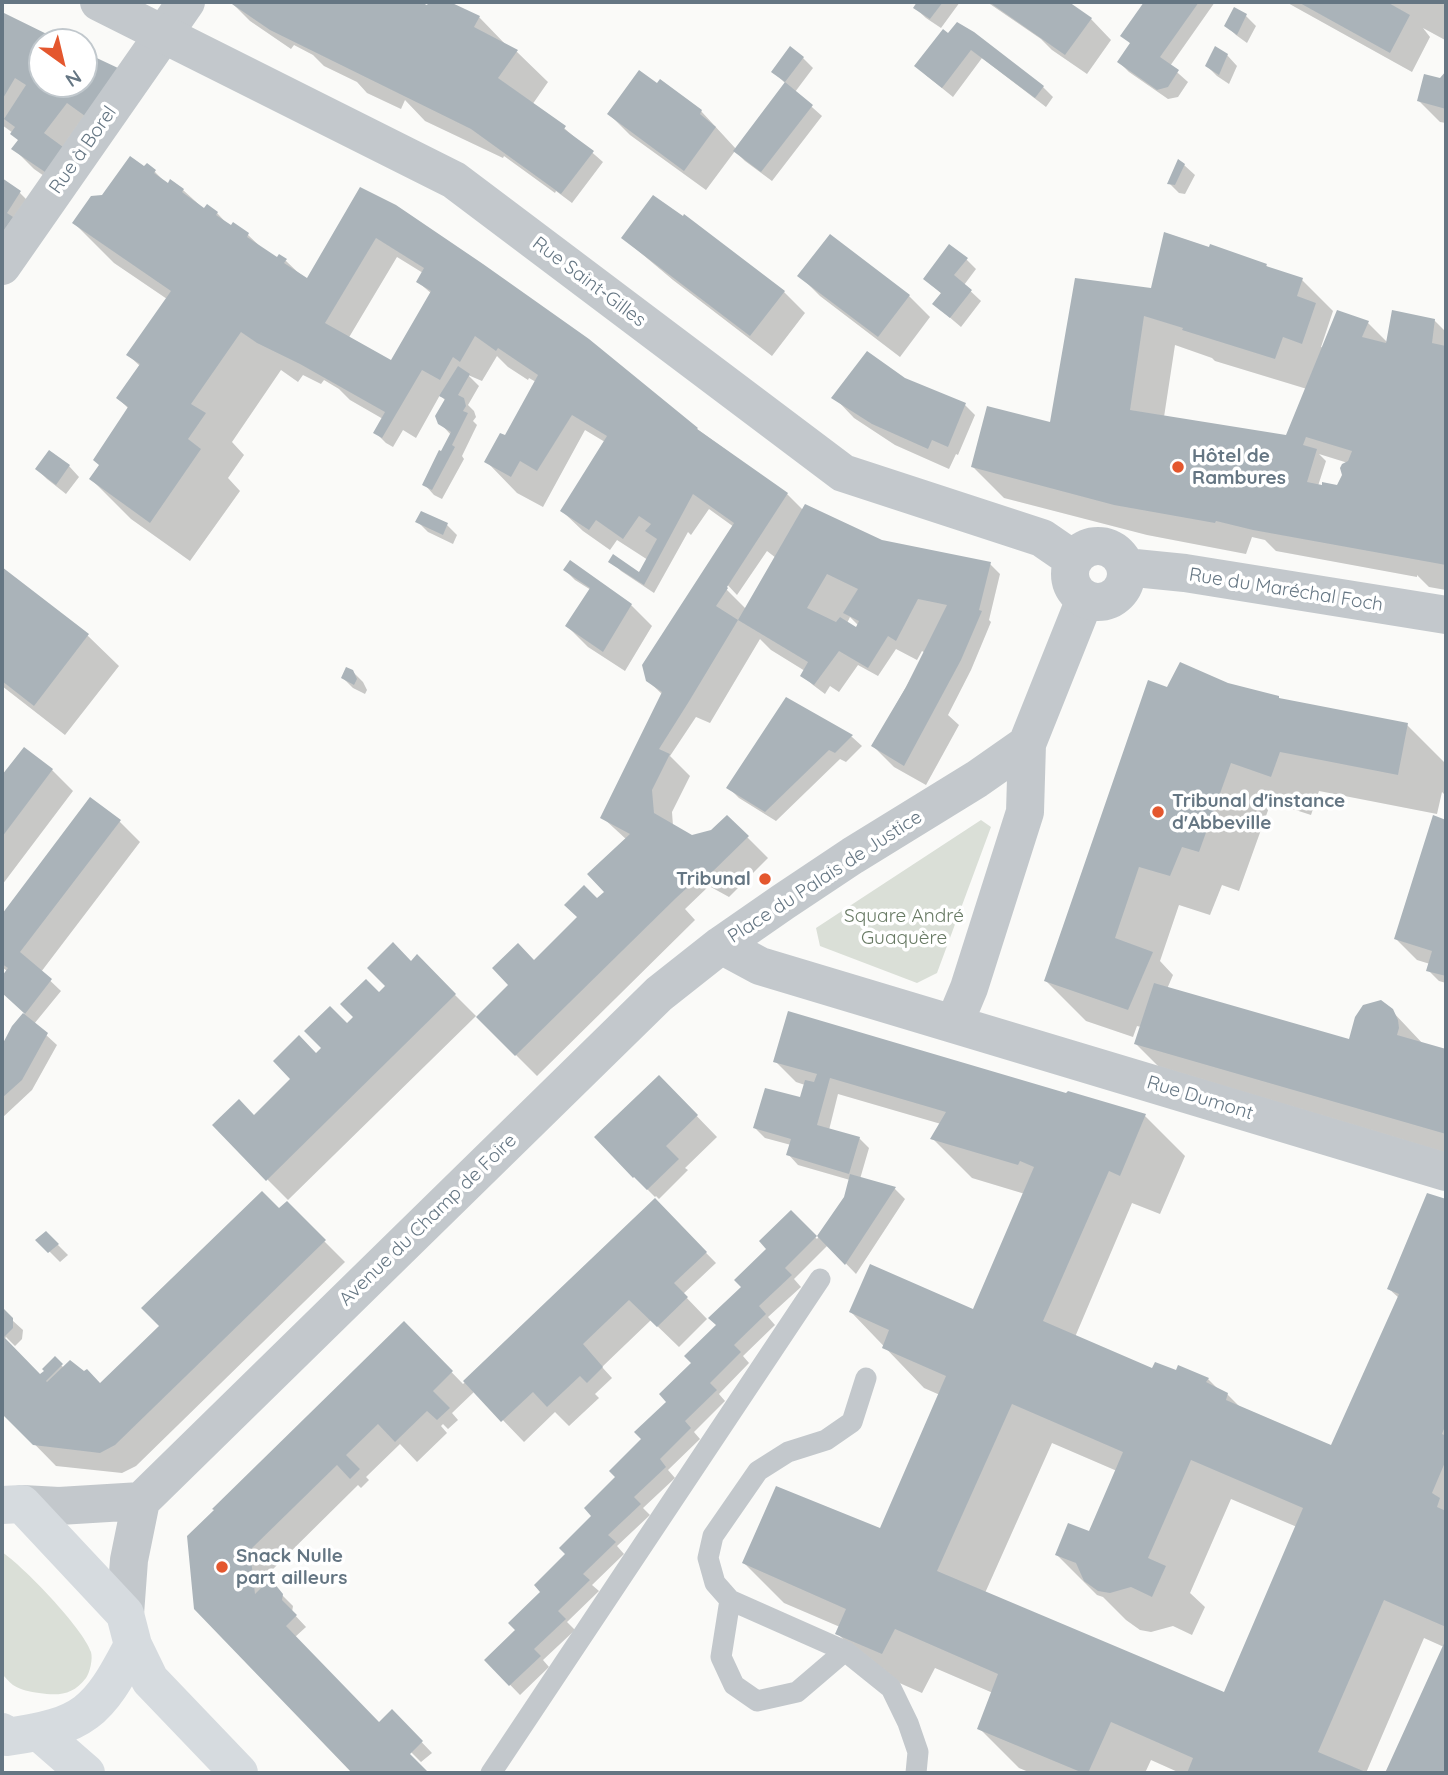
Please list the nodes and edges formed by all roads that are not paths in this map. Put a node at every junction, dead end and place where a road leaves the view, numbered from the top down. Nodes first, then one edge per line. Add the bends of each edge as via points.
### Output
1 (99, 2) edge
2 (186, 2) edge
3 (164, 34) junction
4 (2, 266) edge
5 (1074, 560) junction
6 (1125, 567) junction
7 (1085, 599) junction
8 (1446, 615) edge
9 (1027, 744) junction
10 (721, 945) junction
11 (954, 1024) junction
12 (1446, 1172) edge
13 (820, 1279) dead end
14 (866, 1378) dead end
15 (141, 1501) junction
16 (12, 1505) edge
17 (730, 1600) junction
18 (129, 1629) junction
19 (845, 1651) junction
20 (13, 1735) edge
21 (86, 1773) edge
22 (239, 1773) edge
23 (491, 1773) edge
24 (916, 1773) edge

1 - 3 street, Rue Saint-Gilles
2 - 3 street, Rue à Borel
3 - 4 street, Rue à Borel
3 - 5 street, Rue Saint-Gilles via 454,180 843,473 1042,538
5 - 6 street via 1086,549 1102,547 1116,553
5 - 7 street via 1071,582
6 - 7 street via 1126,578 1115,596 1106,601
6 - 8 street, Rue du Maréchal Foch
7 - 9 street
9 - 10 street, Place du Palais de Justice
9 - 11 street via 1025,812
10 - 11 street, Place du Palais de Justice via 760,966
10 - 15 street, Avenue du Champ de Foire via 659,994
11 - 12 street, Rue Dumont
13 - 23 lane
14 - 17 lane via 852,1422 827,1440 788,1452 758,1471 713,1536 708,1559 715,1583
15 - 16 street
15 - 18 street via 129,1560
16 - 18 main road
17 - 19 lane
17 - 19 lane via 721,1657 734,1685 757,1701 797,1692
18 - 20 main road via 116,1677 87,1713 70,1723
18 - 22 main road via 150,1680
19 - 24 lane via 891,1688 918,1752
20 - 21 main road

